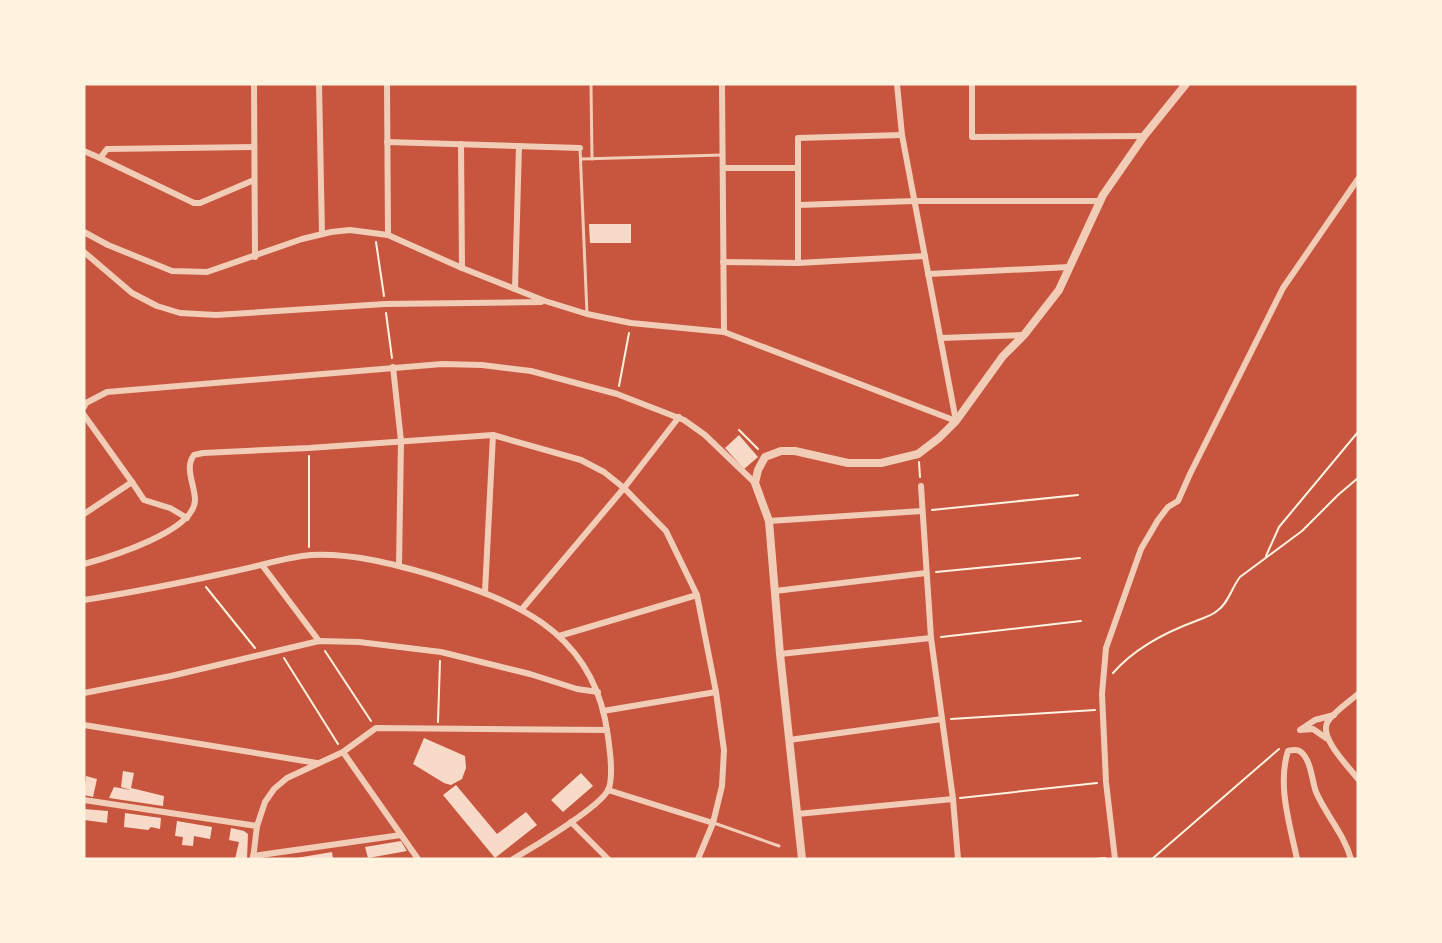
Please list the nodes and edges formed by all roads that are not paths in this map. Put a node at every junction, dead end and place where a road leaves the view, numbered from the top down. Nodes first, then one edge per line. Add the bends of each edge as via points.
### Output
1 (254, 84) edge
2 (319, 84) edge
3 (387, 84) edge
4 (591, 84) edge
5 (722, 84) edge
6 (897, 84) edge
7 (972, 84) edge
8 (1186, 84) edge
9 (902, 135) junction
10 (1144, 136) junction
11 (387, 142) junction
12 (461, 144) junction
13 (254, 147) junction
14 (519, 147) junction
15 (580, 148) joint
16 (84, 152) edge
17 (723, 155) junction
18 (100, 158) junction
19 (581, 159) junction
20 (592, 159) junction
21 (723, 168) junction
22 (797, 168) junction
23 (1358, 178) edge
24 (254, 180) junction
25 (914, 201) junction
26 (1100, 201) junction
27 (799, 205) junction
28 (84, 232) edge
29 (322, 234) junction
30 (388, 235) junction
31 (84, 252) edge
32 (925, 256) junction
33 (255, 257) junction
34 (723, 262) junction
35 (798, 263) junction
36 (1069, 267) junction
37 (462, 268) junction
38 (928, 274) junction
39 (515, 289) junction
40 (545, 302) junction
41 (587, 314) junction
42 (724, 332) junction
43 (1024, 335) junction
44 (941, 338) junction
45 (393, 367) junction
46 (84, 407) edge
47 (84, 415) edge
48 (679, 417) junction
49 (956, 420) junction
50 (493, 435) junction
51 (401, 441) junction
52 (132, 482) junction
53 (755, 483) junction
54 (921, 486) road end
55 (624, 488) junction
56 (922, 511) junction
57 (84, 514) edge
58 (187, 518) junction
59 (769, 521) junction
60 (84, 564) edge
61 (262, 565) junction
62 (399, 565) junction
63 (926, 573) junction
64 (775, 591) junction
65 (485, 592) junction
66 (697, 595) junction
67 (84, 600) edge
68 (522, 609) junction
69 (559, 636) junction
70 (931, 638) junction
71 (319, 641) junction
72 (780, 654) junction
73 (598, 692) junction
74 (716, 692) junction
75 (84, 693) edge
76 (1358, 694) edge
77 (603, 711) junction
78 (1334, 715) junction
79 (942, 719) junction
80 (84, 725) edge
81 (607, 730) junction
82 (1327, 739) junction
83 (789, 740) junction
84 (343, 752) junction
85 (319, 764) junction
86 (1358, 779) edge
87 (609, 790) junction
88 (953, 799) junction
89 (84, 800) edge
90 (797, 814) junction
91 (571, 822) junction
92 (713, 823) junction
93 (257, 826) junction
94 (401, 835) junction
95 (779, 846) dead end
96 (253, 857) edge
97 (418, 859) edge
98 (513, 859) edge
99 (608, 859) edge
100 (698, 859) edge
101 (802, 859) edge
102 (958, 859) edge
103 (1115, 859) edge
104 (1297, 859) edge
105 (1351, 859) edge

1 - 13 street
2 - 29 street
3 - 11 street
4 - 20 lane
5 - 17 street
6 - 9 street
7 - 10 street via 972,137
8 - 10 street
9 - 22 street via 798,138
9 - 25 street
10 - 26 street
11 - 12 street
11 - 30 street
12 - 14 street
12 - 37 street
13 - 18 street via 107,149
13 - 24 street
14 - 15 street
14 - 39 street
15 - 19 lane
16 - 18 street
17 - 20 lane
17 - 21 street
18 - 24 street via 194,203
19 - 20 lane
19 - 41 lane
21 - 22 street
21 - 34 street
22 - 27 street
23 - 103 street via 1283,288 1183,494 1158,520 1141,549 1106,648 1102,694
24 - 33 street
25 - 26 street
25 - 27 street
25 - 32 street
26 - 36 street
27 - 35 street
28 - 33 street via 172,272 207,272
29 - 30 street via 350,230
29 - 33 street
30 - 37 street
31 - 40 street via 132,293 180,313 216,315 385,304
32 - 35 street
32 - 38 street
34 - 35 street
34 - 42 street
36 - 38 street
36 - 43 street via 1059,290
37 - 39 street
38 - 44 street
39 - 40 street
40 - 41 street
41 - 42 street via 631,323
42 - 49 street
43 - 44 street
43 - 49 street via 1003,356
44 - 49 street
45 - 46 street via 107,392
45 - 48 street via 442,364 531,371 617,394
45 - 51 street
47 - 52 street
48 - 53 street via 696,427
48 - 55 street
49 - 53 street via 918,454 892,462 862,464 781,451 765,457
50 - 51 street
50 - 55 street via 581,460
50 - 65 street
51 - 58 street via 194,455 189,465 195,505
51 - 62 street
52 - 57 street
52 - 58 street via 144,500
53 - 59 street
54 - 56 street
55 - 66 street via 666,531
55 - 68 street
56 - 59 street
56 - 63 street
58 - 60 street via 161,536
59 - 64 street
61 - 62 street via 309,555 351,556
61 - 67 street
61 - 71 street
62 - 65 street
63 - 64 street
63 - 70 street
64 - 72 street
65 - 68 street
66 - 69 street
66 - 74 street
68 - 69 street
69 - 73 street via 588,670
70 - 72 street
70 - 79 street
71 - 73 street via 441,652
71 - 75 street
72 - 83 street
73 - 77 street
74 - 77 street
74 - 92 street via 724,750 722,786
76 - 78 street
77 - 81 street
78 - 82 street via 1327,724
78 - 82 street via 1315,720 1300,730 1313,729
79 - 83 street
79 - 88 street
80 - 85 street
81 - 84 street via 376,728
81 - 87 street
82 - 86 street
83 - 90 street
84 - 85 street
84 - 94 street
85 - 93 street via 273,789
87 - 91 street
87 - 92 street
88 - 90 street
88 - 102 street
89 - 93 street
90 - 101 street
91 - 98 street
91 - 99 street
92 - 95 lane
92 - 100 street
93 - 96 street
94 - 96 street
94 - 97 street
104 - 105 street via 1283,767 1288,751 1294,750 1306,757 1317,793

